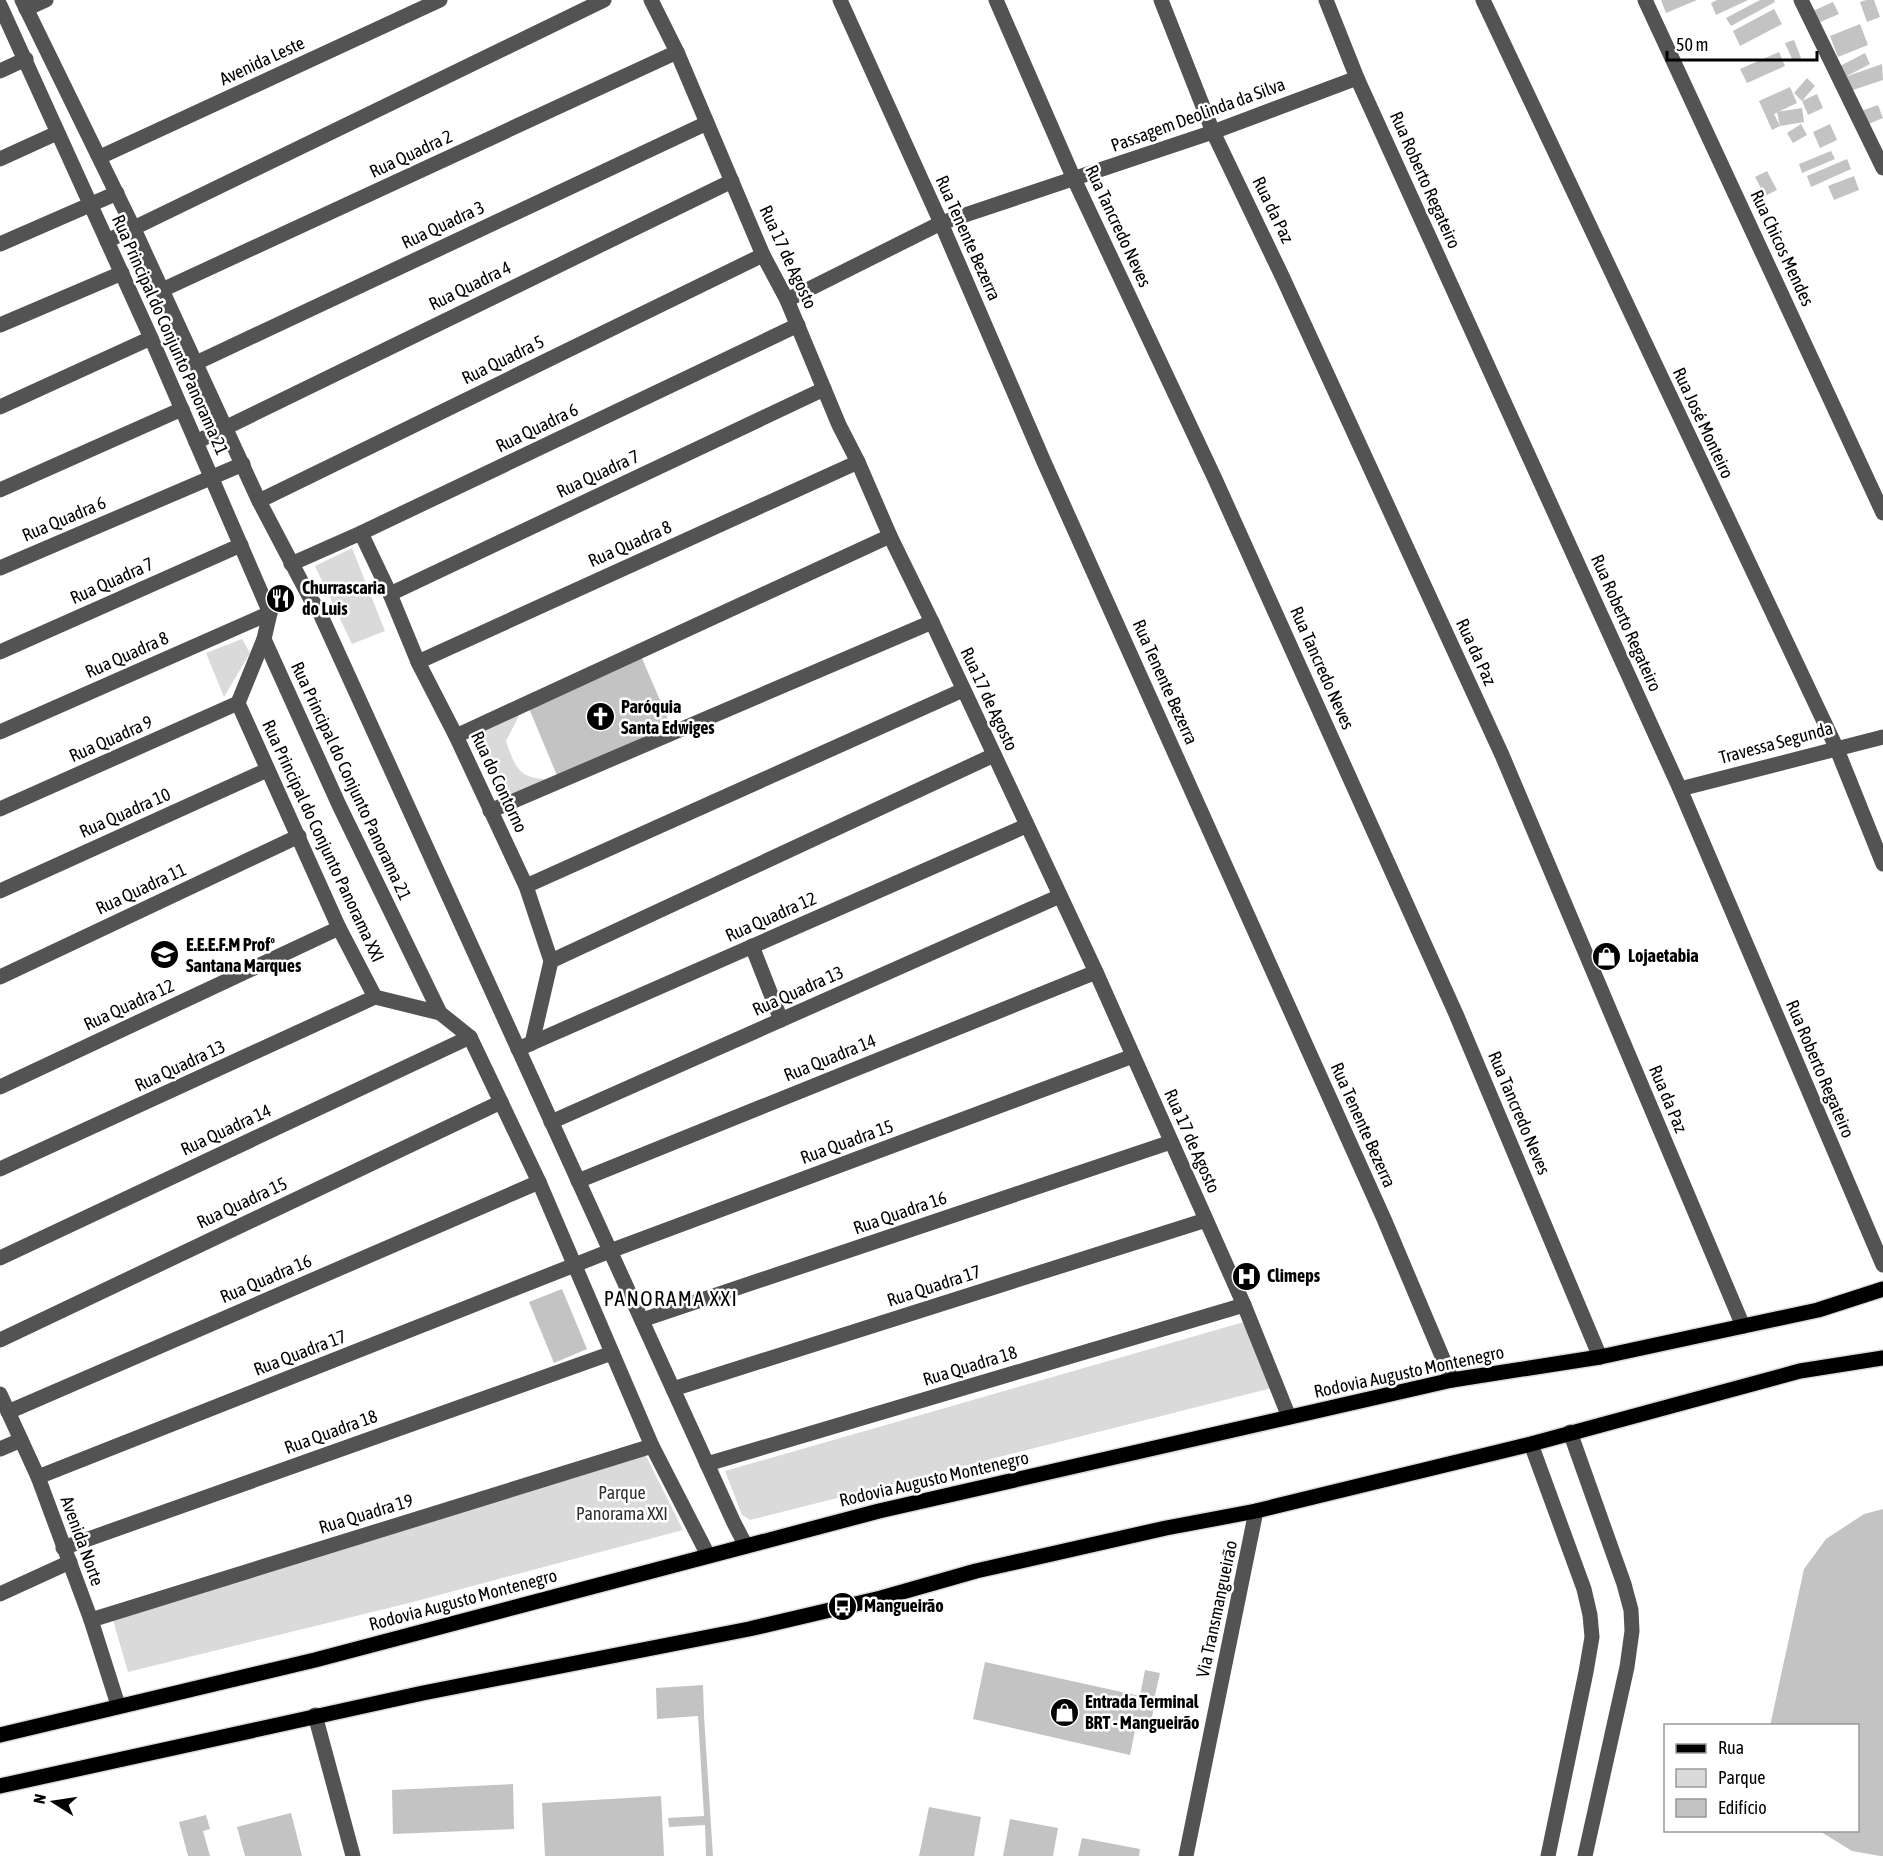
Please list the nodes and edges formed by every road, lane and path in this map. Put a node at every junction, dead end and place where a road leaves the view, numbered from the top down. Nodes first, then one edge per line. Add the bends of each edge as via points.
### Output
1 (46, 0) edge
2 (440, 0) edge
3 (604, 0) edge
4 (651, 0) edge
5 (840, 0) edge
6 (996, 0) edge
7 (1161, 0) edge
8 (1326, 0) edge
9 (1483, 0) edge
10 (1645, 0) edge
11 (1801, 0) edge
12 (24, 4) edge
13 (0, 5) edge
14 (677, 52) junction
15 (26, 59) junction
16 (0, 71) edge
17 (1357, 78) junction
18 (707, 123) junction
19 (1213, 132) junction
20 (57, 133) junction
21 (100, 157) junction
22 (0, 159) edge
23 (1883, 168) edge
24 (1074, 179) junction
25 (732, 181) junction
26 (117, 193) junction
27 (90, 205) junction
28 (941, 223) junction
29 (133, 226) junction
30 (107, 241) junction
31 (0, 244) edge
32 (764, 255) junction
33 (122, 273) junction
34 (162, 290) junction
35 (787, 300) junction
36 (0, 325) edge
37 (798, 325) junction
38 (151, 338) junction
39 (196, 363) junction
40 (824, 389) junction
41 (0, 407) edge
42 (182, 409) junction
43 (226, 427) junction
44 (196, 442) junction
45 (858, 462) junction
46 (243, 465) junction
47 (212, 477) junction
48 (0, 490) edge
49 (259, 501) junction
50 (1883, 513) edge
51 (361, 533) junction
52 (890, 536) junction
53 (241, 545) junction
54 (291, 564) junction
55 (0, 568) edge
56 (390, 594) junction
57 (270, 613) junction
58 (932, 622) junction
59 (264, 639) junction
60 (0, 652) edge
61 (418, 662) junction
62 (963, 690) junction
63 (238, 703) junction
64 (0, 732) edge
65 (456, 736) junction
66 (1883, 737) edge
67 (1836, 747) junction
68 (994, 755) junction
69 (267, 770) junction
70 (1680, 789) junction
71 (0, 809) edge
72 (490, 811) junction
73 (1026, 826) junction
74 (299, 836) junction
75 (1883, 864) edge
76 (526, 886) junction
77 (0, 891) edge
78 (1060, 896) junction
79 (339, 928) junction
80 (752, 946) junction
81 (551, 961) junction
82 (1096, 972) junction
83 (0, 977) edge
84 (375, 997) junction
85 (440, 1013) junction
86 (781, 1020) junction
87 (470, 1037) junction
88 (525, 1046) junction
89 (1133, 1056) junction
90 (0, 1087) edge
91 (501, 1102) junction
92 (551, 1122) junction
93 (1171, 1142) junction
94 (0, 1169) edge
95 (578, 1181) junction
96 (539, 1182) junction
97 (1206, 1220) junction
98 (610, 1251) junction
99 (0, 1258) edge
100 (1883, 1265) edge
101 (576, 1266) junction
102 (1883, 1289) edge
103 (1244, 1305) junction
104 (642, 1320) junction
105 (1743, 1326) junction
106 (0, 1340) edge
107 (612, 1353) junction
108 (1600, 1357) junction
109 (1883, 1358) edge
110 (1452, 1380) junction
111 (673, 1389) junction
112 (0, 1394) edge
113 (8, 1412) junction
114 (1289, 1417) junction
115 (1570, 1432) junction
116 (21, 1440) junction
117 (1531, 1444) junction
118 (652, 1446) junction
119 (0, 1449) edge
120 (707, 1464) junction
121 (38, 1477) junction
122 (1256, 1511) junction
123 (746, 1546) junction
124 (63, 1548) junction
125 (708, 1555) junction
126 (70, 1563) junction
127 (0, 1594) edge
128 (91, 1620) junction
129 (118, 1705) junction
130 (315, 1715) junction
131 (0, 1735) edge
132 (0, 1786) edge
133 (353, 1856) edge
134 (1186, 1856) edge
135 (1548, 1856) edge
136 (1585, 1856) edge

1 - 12 street
2 - 21 street, Avenida Leste
3 - 29 street
4 - 14 street, Rua 17 de Agosto
5 - 28 street, Rua Tenente Bezerra
6 - 24 street, Rua Tancredo Neves
7 - 19 street, Rua da Paz
8 - 17 street, Rua Roberto Regateiro
9 - 67 street, Rua José Monteiro
10 - 50 street, Rua Chicos Mendes
11 - 23 street
12 - 21 street, Rua Principal do Conjunto Panorama 21
13 - 15 street, Rua Principal do Conjunto Panorama 21
14 - 18 street, Rua 17 de Agosto
14 - 34 street, Rua Quadra 2
15 - 16 street
15 - 20 street, Rua Principal do Conjunto Panorama 21
17 - 19 street, Passagem Deolinda da Silva
17 - 70 street, Rua Roberto Regateiro
18 - 25 street, Rua 17 de Agosto
18 - 39 street, Rua Quadra 3
19 - 24 street, Passagem Deolinda da Silva
19 - 105 street, Rua da Paz via 1502,755
20 - 22 street
20 - 27 street, Rua Principal do Conjunto Panorama 21
21 - 26 street, Rua Principal do Conjunto Panorama 21
24 - 28 street, Passagem Deolinda da Silva
24 - 108 street, Rua Tancredo Neves via 1215,479 1456,1014
25 - 32 street, Rua 17 de Agosto
25 - 43 street, Rua Quadra 4
26 - 27 street
26 - 29 street, Rua Principal do Conjunto Panorama 21
27 - 30 street, Rua Principal do Conjunto Panorama 21
27 - 31 street
28 - 35 street, Passagem Deolinda da Silva
28 - 110 street, Rua Tenente Bezerra
29 - 30 street
29 - 34 street, Rua Principal do Conjunto Panorama 21
30 - 33 street, Rua Principal do Conjunto Panorama 21
32 - 35 street, Rua 17 de Agosto
32 - 49 street, Rua Quadra 5
33 - 36 street
33 - 38 street, Rua Principal do Conjunto Panorama 21
34 - 39 street, Rua Principal do Conjunto Panorama 21
35 - 37 street, Rua 17 de Agosto
37 - 40 street, Rua 17 de Agosto
37 - 51 street, Rua Quadra 6
38 - 41 street
38 - 42 street, Rua Principal do Conjunto Panorama 21
39 - 43 street, Rua Principal do Conjunto Panorama 21
40 - 45 street, Rua 17 de Agosto
40 - 56 street, Rua Quadra 7
42 - 44 street, Rua Principal do Conjunto Panorama 21
42 - 48 street
43 - 44 street
43 - 46 street, Rua Principal do Conjunto Panorama 21
44 - 47 street, Rua Principal do Conjunto Panorama 21
45 - 52 street, Rua 17 de Agosto
45 - 61 street, Rua Quadra 8
46 - 47 street, Rua Quadra 6
46 - 49 street, Rua Principal do Conjunto Panorama 21
47 - 53 street, Rua Principal do Conjunto Panorama 21
47 - 55 street, Rua Quadra 6
49 - 54 street, Rua Principal do Conjunto Panorama 21
51 - 54 street, Rua Quadra 6
51 - 56 street, Rua do Contorno
52 - 58 street, Rua 17 de Agosto
52 - 65 street
53 - 57 street, Rua Principal do Conjunto Panorama 21
53 - 60 street, Rua Quadra 7
54 - 88 street, Rua Principal do Conjunto Panorama 21 via 318,609
56 - 61 street, Rua do Contorno
57 - 59 street
57 - 64 street, Rua Quadra 8
58 - 62 street, Rua 17 de Agosto
58 - 72 street
59 - 63 street
59 - 85 street, Rua Principal do Conjunto Panorama 21
61 - 65 street, Rua do Contorno
62 - 68 street, Rua 17 de Agosto
62 - 76 street
63 - 69 street, Rua Principal do Conjunto Panorama XXI
63 - 71 street, Rua Quadra 9
65 - 72 street, Rua do Contorno
66 - 67 street, Travessa Segunda
67 - 70 street, Travessa Segunda
67 - 75 street, Rua José Monteiro
68 - 73 street, Rua 17 de Agosto
68 - 81 street
69 - 74 street, Rua Principal do Conjunto Panorama XXI
69 - 77 street, Rua Quadra 10
70 - 100 street, Rua Roberto Regateiro
72 - 76 street, Rua do Contorno
73 - 78 street, Rua 17 de Agosto
73 - 80 street, Rua Quadra 12
74 - 79 street, Rua Principal do Conjunto Panorama XXI
74 - 83 street, Rua Quadra 11
76 - 81 street, Rua do Contorno
78 - 82 street, Rua 17 de Agosto
78 - 86 street, Rua Quadra 13
79 - 84 street, Rua Principal do Conjunto Panorama XXI
79 - 90 street, Rua Quadra 12
80 - 86 street
80 - 88 street, Rua Quadra 12
81 - 88 street
82 - 89 street, Rua 17 de Agosto
82 - 95 street, Rua Quadra 14
84 - 85 street
84 - 94 street, Rua Quadra 13
85 - 87 street, Rua Principal do Conjunto Panorama 21
86 - 92 street, Rua Quadra 13
87 - 91 street, Rua Principal do Conjunto Panorama 21
87 - 99 street, Rua Quadra 14
88 - 92 street, Rua Principal do Conjunto Panorama 21
89 - 93 street, Rua 17 de Agosto
89 - 98 street, Rua Quadra 15
91 - 96 street, Rua Principal do Conjunto Panorama 21
91 - 106 street, Rua Quadra 15
92 - 95 street, Rua Principal do Conjunto Panorama 21
93 - 97 street, Rua 17 de Agosto
93 - 104 street, Rua Quadra 16
95 - 98 street, Rua Principal do Conjunto Panorama 21
96 - 101 street, Rua Principal do Conjunto Panorama 21
96 - 113 street, Rua Quadra 16
97 - 103 street, Rua 17 de Agosto
97 - 111 street, Rua Quadra 17
98 - 101 street, Rua Quadra 15
98 - 104 street, Rua Principal do Conjunto Panorama 21
101 - 107 street, Rua Principal do Conjunto Panorama 21
101 - 121 street, Rua Quadra 17
102 - 105 main road, Rodovia Augusto Montenegro via 1818,1310
103 - 114 street, Rua 17 de Agosto
103 - 120 street, Rua Quadra 18
104 - 111 street, Rua Principal do Conjunto Panorama 21
105 - 108 main road, Rodovia Augusto Montenegro
107 - 118 street, Rua Principal do Conjunto Panorama 21
107 - 124 street, Rua Quadra 18
108 - 110 main road, Rodovia Augusto Montenegro
109 - 115 main road via 1800,1371
110 - 114 main road, Rodovia Augusto Montenegro
111 - 120 street, Rua Principal do Conjunto Panorama 21
112 - 113 street, Avenida Norte
113 - 116 street, Avenida Norte
114 - 123 main road, Rodovia Augusto Montenegro via 879,1511
115 - 117 main road
115 - 136 street via 1624,1584 1632,1631
116 - 119 street
116 - 121 street, Avenida Norte
117 - 122 main road
117 - 135 street via 1584,1589 1592,1637
118 - 125 street, Rua Principal do Conjunto Panorama 21
118 - 128 street, Rua Quadra 19
120 - 123 street, Rua Principal do Conjunto Panorama 21
121 - 124 street, Avenida Norte
122 - 130 main road via 1047,1554 749,1629
122 - 134 street, Via Transmangueirão
123 - 125 main road, Rodovia Augusto Montenegro
124 - 126 street, Avenida Norte
125 - 129 main road, Rodovia Augusto Montenegro via 315,1660
126 - 127 street
126 - 128 street, Avenida Norte
128 - 129 street, Avenida Norte
129 - 131 main road, Rodovia Augusto Montenegro
130 - 132 main road
130 - 133 street

